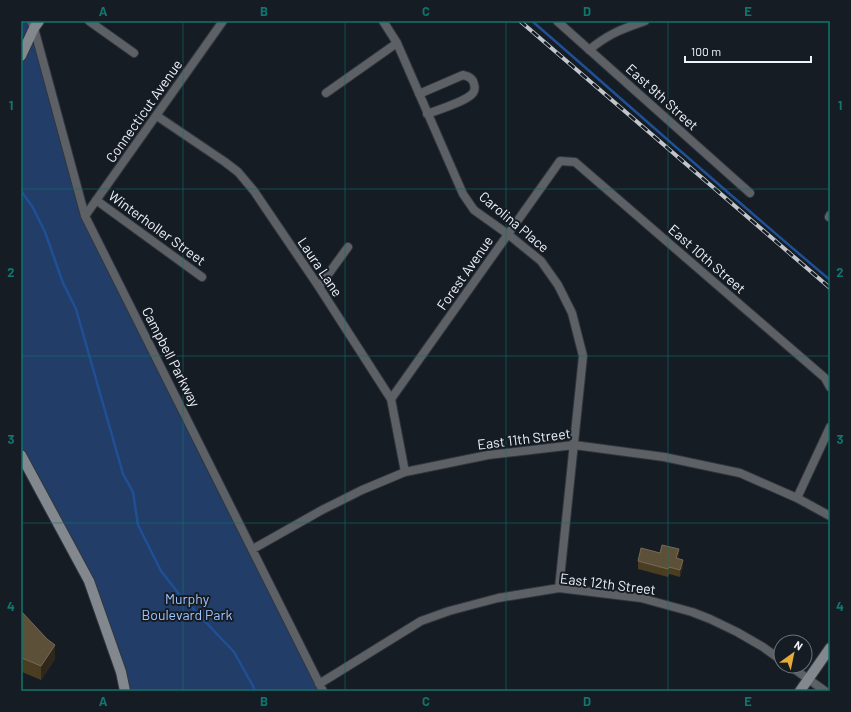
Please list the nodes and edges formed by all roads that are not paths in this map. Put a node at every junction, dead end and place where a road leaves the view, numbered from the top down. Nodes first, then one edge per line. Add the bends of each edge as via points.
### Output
1 (89, 21) edge
2 (223, 21) edge
3 (382, 21) edge
4 (557, 21) edge
5 (645, 21) edge
6 (35, 23) edge
7 (397, 43) junction
8 (589, 50) junction
9 (134, 53) dead end
10 (21, 56) edge
11 (326, 93) dead end
12 (419, 94) junction
13 (427, 114) junction
14 (156, 116) junction
15 (560, 161) joint
16 (750, 193) dead end
17 (96, 200) junction
18 (85, 216) junction
19 (509, 235) junction
20 (348, 247) dead end
21 (202, 277) dead end
22 (319, 288) junction
23 (830, 387) edge
24 (391, 399) junction
25 (830, 427) edge
26 (574, 444) junction
27 (21, 455) edge
28 (405, 472) junction
29 (797, 498) junction
30 (830, 516) edge
31 (253, 549) junction
32 (559, 588) junction
33 (830, 648) edge
34 (773, 654) edge
35 (801, 674) edge
36 (808, 679) junction
37 (321, 687) edge
38 (125, 691) edge
39 (800, 691) edge
40 (825, 691) edge

1 - 9 street
2 - 14 street, Connecticut Avenue
3 - 7 street, Carolina Place
4 - 8 street, East 9th Street
5 - 8 street via 608,36
6 - 10 street
6 - 18 street, Campbell Parkway
7 - 11 street
7 - 12 street, Carolina Place
8 - 16 street, East 9th Street
12 - 13 street, Carolina Place
12 - 13 street via 463,75 474,81 474,92 466,98
13 - 19 street, Carolina Place via 463,194 474,210
14 - 17 street, Connecticut Avenue
14 - 22 street, Laura Lane via 238,172 254,191
15 - 19 street, Forest Avenue
15 - 23 street, East 10th Street via 575,162 825,378
17 - 18 street, Connecticut Avenue
17 - 21 street, Winterholler Street
18 - 31 street, Campbell Parkway
19 - 24 street, Forest Avenue
19 - 26 street, Carolina Place via 541,261 558,285 572,314 583,356
20 - 22 street
22 - 24 street, Laura Lane
24 - 28 street, Laura Lane
25 - 29 street
26 - 28 street, East 11th Street via 488,455
26 - 29 street, East 11th Street via 664,456 740,473
26 - 32 street, Carolina Place
27 - 38 street via 89,581
28 - 31 street, East 11th Street via 322,510
29 - 30 street, East 11th Street
31 - 37 street, Campbell Parkway
32 - 34 street, East 12th Street via 641,598 692,612 737,632
32 - 37 street, East 12th Street via 498,598 449,611 421,622
33 - 36 street
35 - 36 street
36 - 39 street
36 - 40 street

